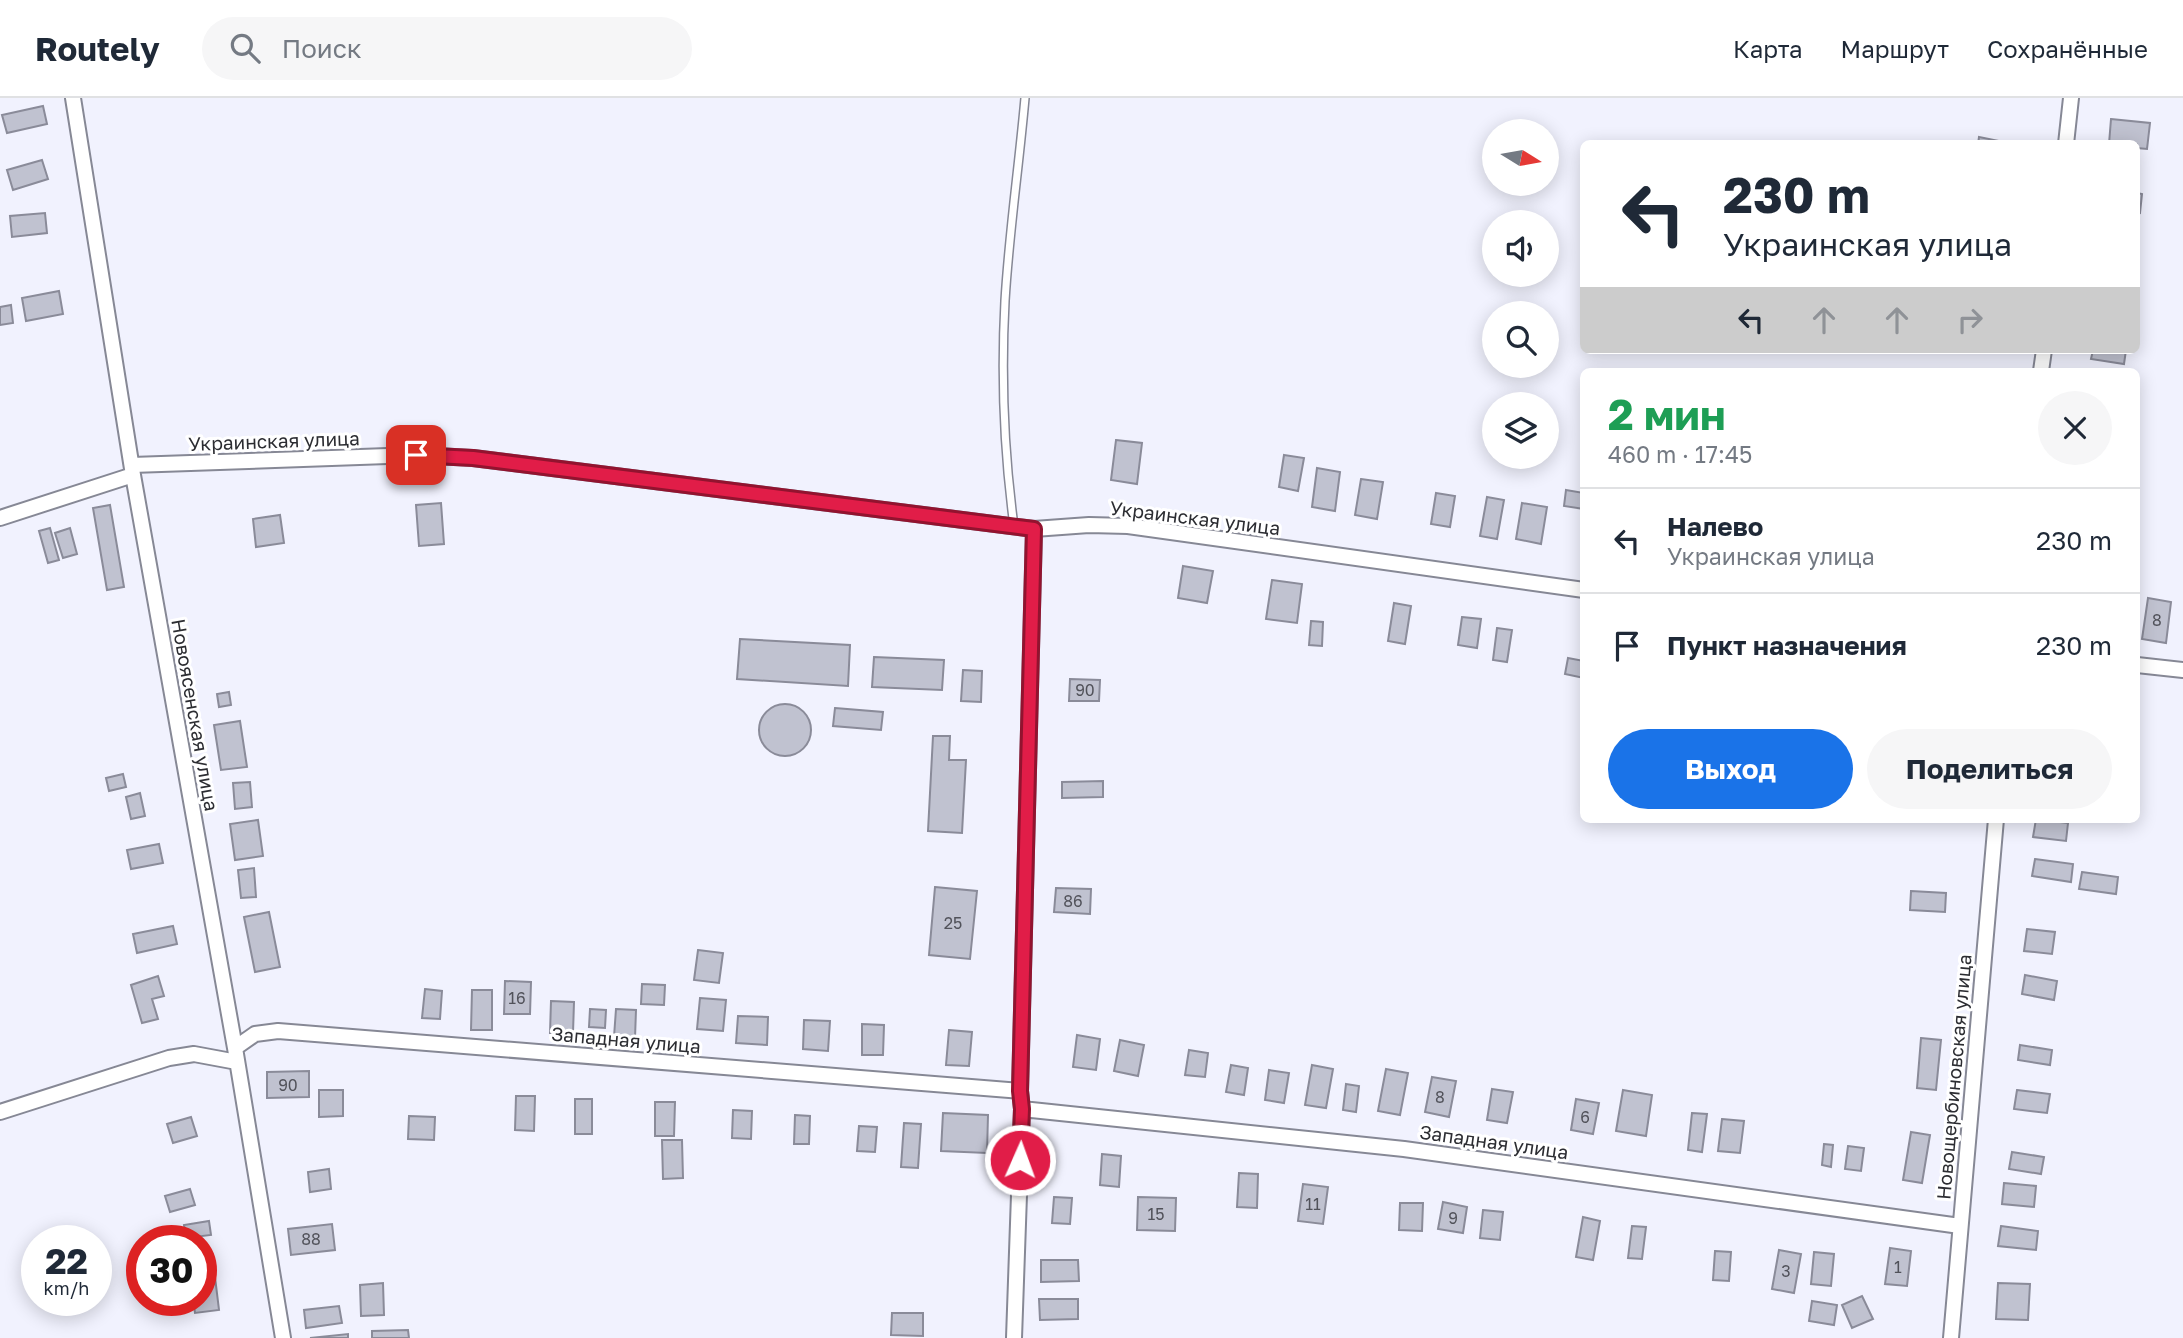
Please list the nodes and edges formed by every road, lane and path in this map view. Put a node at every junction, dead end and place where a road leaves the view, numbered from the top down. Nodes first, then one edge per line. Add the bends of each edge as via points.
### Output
1 (73, 98) edge
2 (1025, 98) edge
3 (2071, 98) edge
4 (2066, 140) edge
5 (133, 470) junction
6 (0, 518) edge
7 (1014, 527) junction
8 (1034, 529) junction
9 (1580, 589) edge
10 (2140, 665) edge
11 (2183, 670) edge
12 (1996, 823) edge
13 (236, 1055) junction
14 (1020, 1091) junction
15 (1022, 1109) junction
16 (0, 1112) edge
17 (1960, 1226) junction
18 (283, 1338) edge
19 (1014, 1338) edge
20 (1951, 1338) edge

1 - 5 street, Новоясенская улица
2 - 7 lane via 1003,334 1006,465
3 - 4 street
5 - 6 street, Украинская улица
5 - 7 street, Украинская улица via 416,455 473,458
5 - 13 street, Новоясенская улица
7 - 8 street, Украинская улица
8 - 9 street, Украинская улица via 1128,526
8 - 14 street
10 - 11 street
12 - 17 street, Новощербиновская улица
13 - 14 street, Западная улица via 255,1034 278,1031
13 - 16 street via 169,1058
13 - 18 street, Новоясенская улица
14 - 15 street
15 - 17 street, Западная улица via 1404,1149
15 - 19 street
17 - 20 street, Новощербиновская улица

